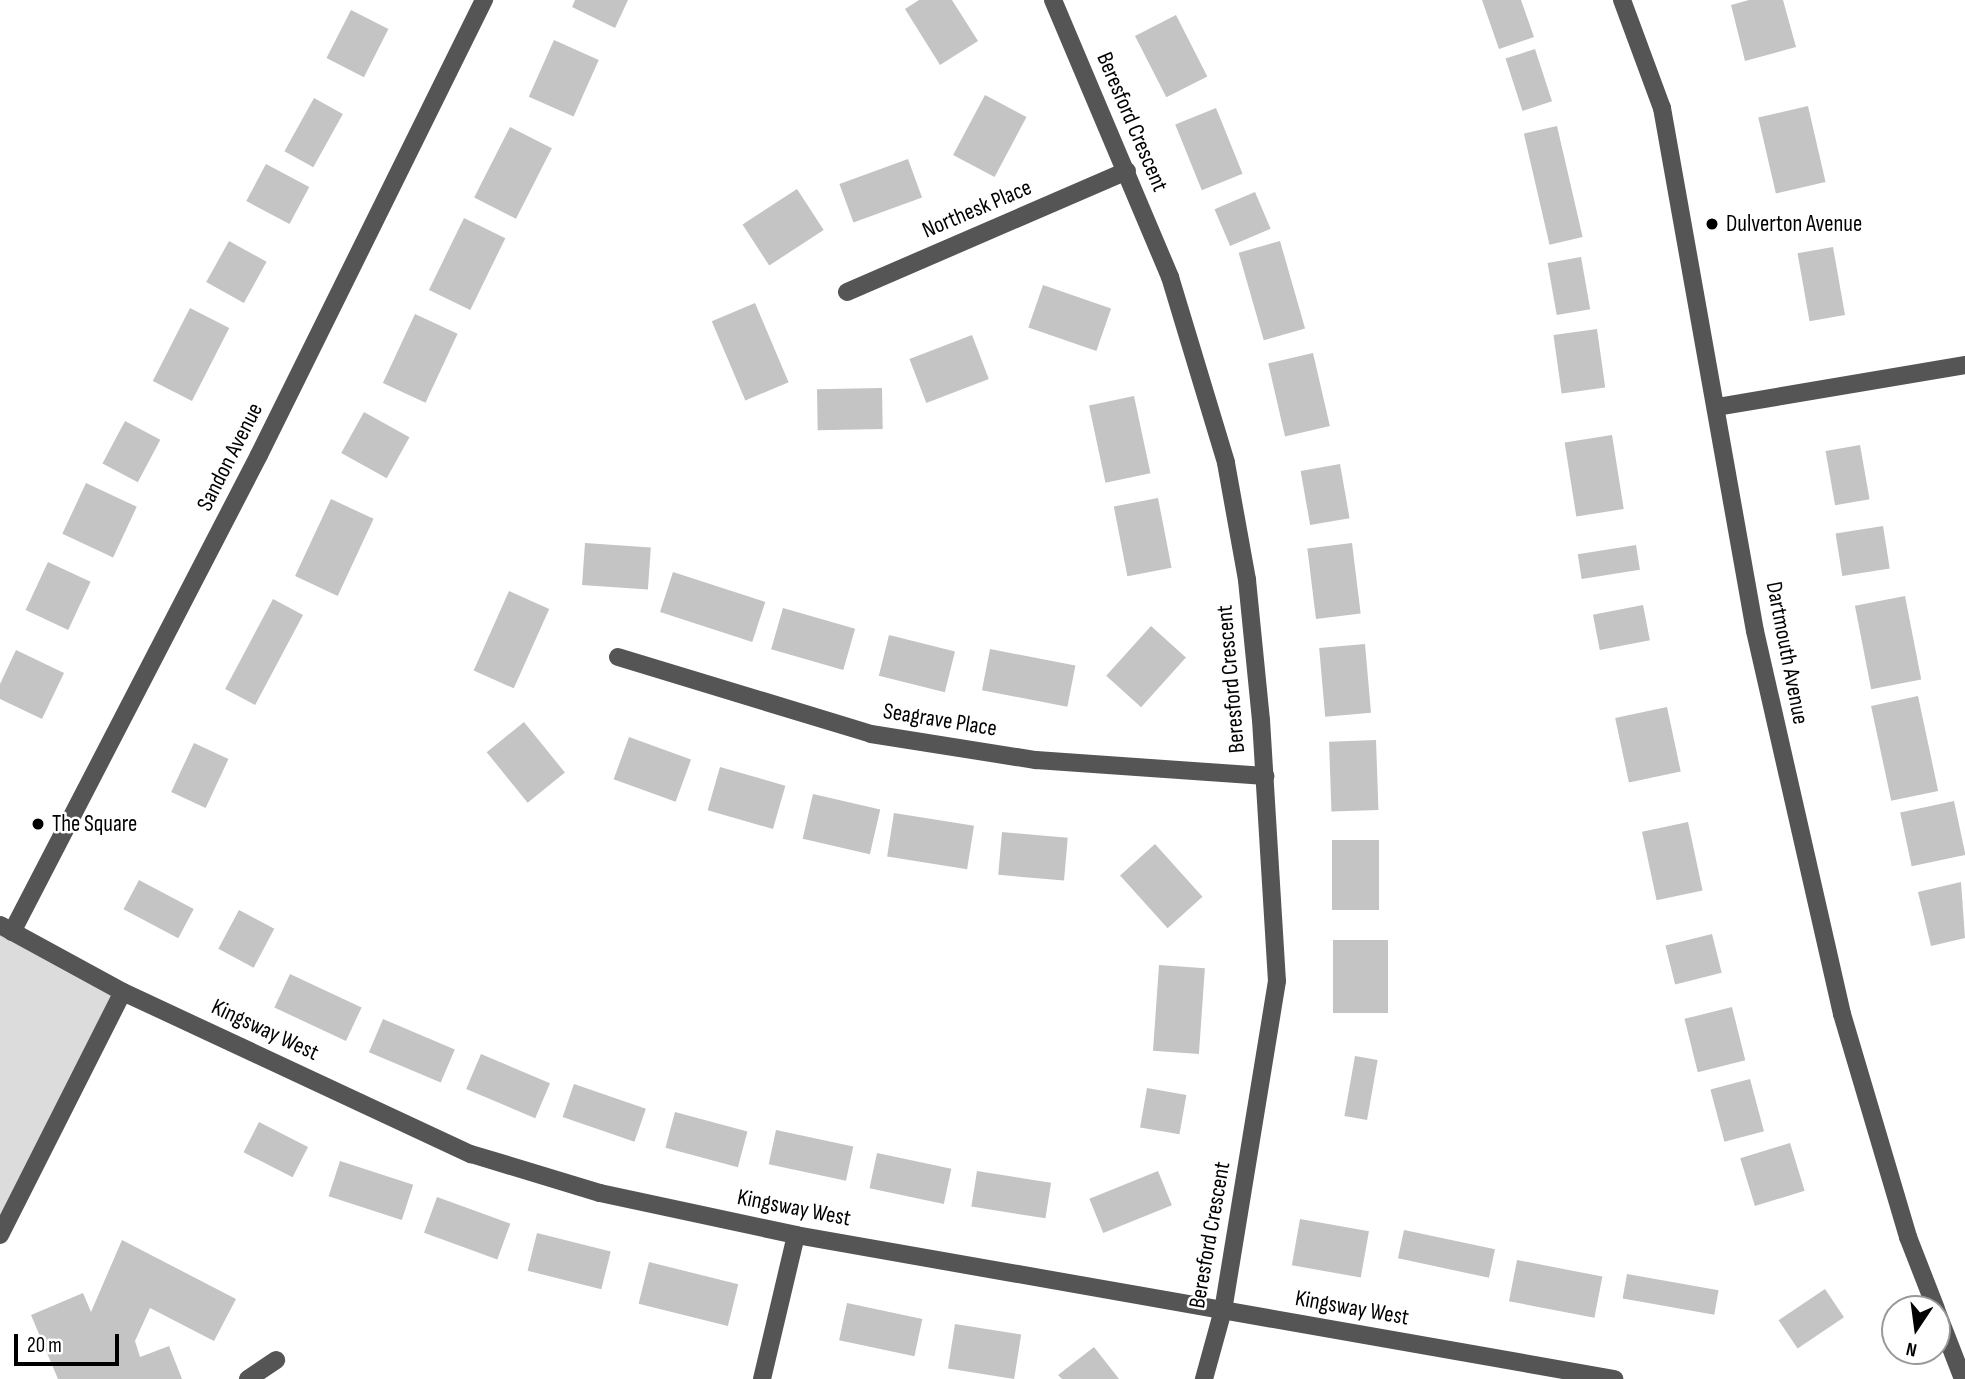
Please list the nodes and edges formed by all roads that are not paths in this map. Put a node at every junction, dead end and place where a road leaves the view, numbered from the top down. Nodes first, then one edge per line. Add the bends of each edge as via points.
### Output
1 (484, 0) edge
2 (1053, 0) edge
3 (1622, 0) edge
4 (1127, 171) junction
5 (847, 292) dead end
6 (1965, 365) edge
7 (1717, 407) junction
8 (618, 657) dead end
9 (1265, 776) junction
10 (6, 928) edge
11 (123, 992) junction
12 (0, 1235) edge
13 (796, 1235) junction
14 (1930, 1295) edge
15 (1223, 1310) junction
16 (1951, 1349) edge
17 (276, 1360) dead end
18 (248, 1379) edge
19 (762, 1379) edge
20 (1204, 1379) edge
21 (1614, 1379) edge
22 (1963, 1379) edge

1 - 10 street, Sandon Avenue via 259,455
2 - 4 street, Beresford Crescent
3 - 7 street, Dartmouth Avenue via 1662,108
4 - 5 street, Northesk Place
4 - 9 street, Beresford Crescent via 1170,277 1226,463 1247,580
6 - 7 street
7 - 14 street, Dartmouth Avenue via 1755,632 1842,1014 1908,1237
8 - 9 street, Seagrave Place via 871,734 1036,760
9 - 15 street, Beresford Crescent via 1277,981
10 - 11 street, Kingsway West
11 - 12 street
11 - 13 street, Kingsway West via 471,1154 600,1193
13 - 15 street, Kingsway West
13 - 19 street
15 - 20 street, Beresford Crescent
15 - 21 street, Kingsway West
16 - 22 street, Dartmouth Avenue
17 - 18 street

